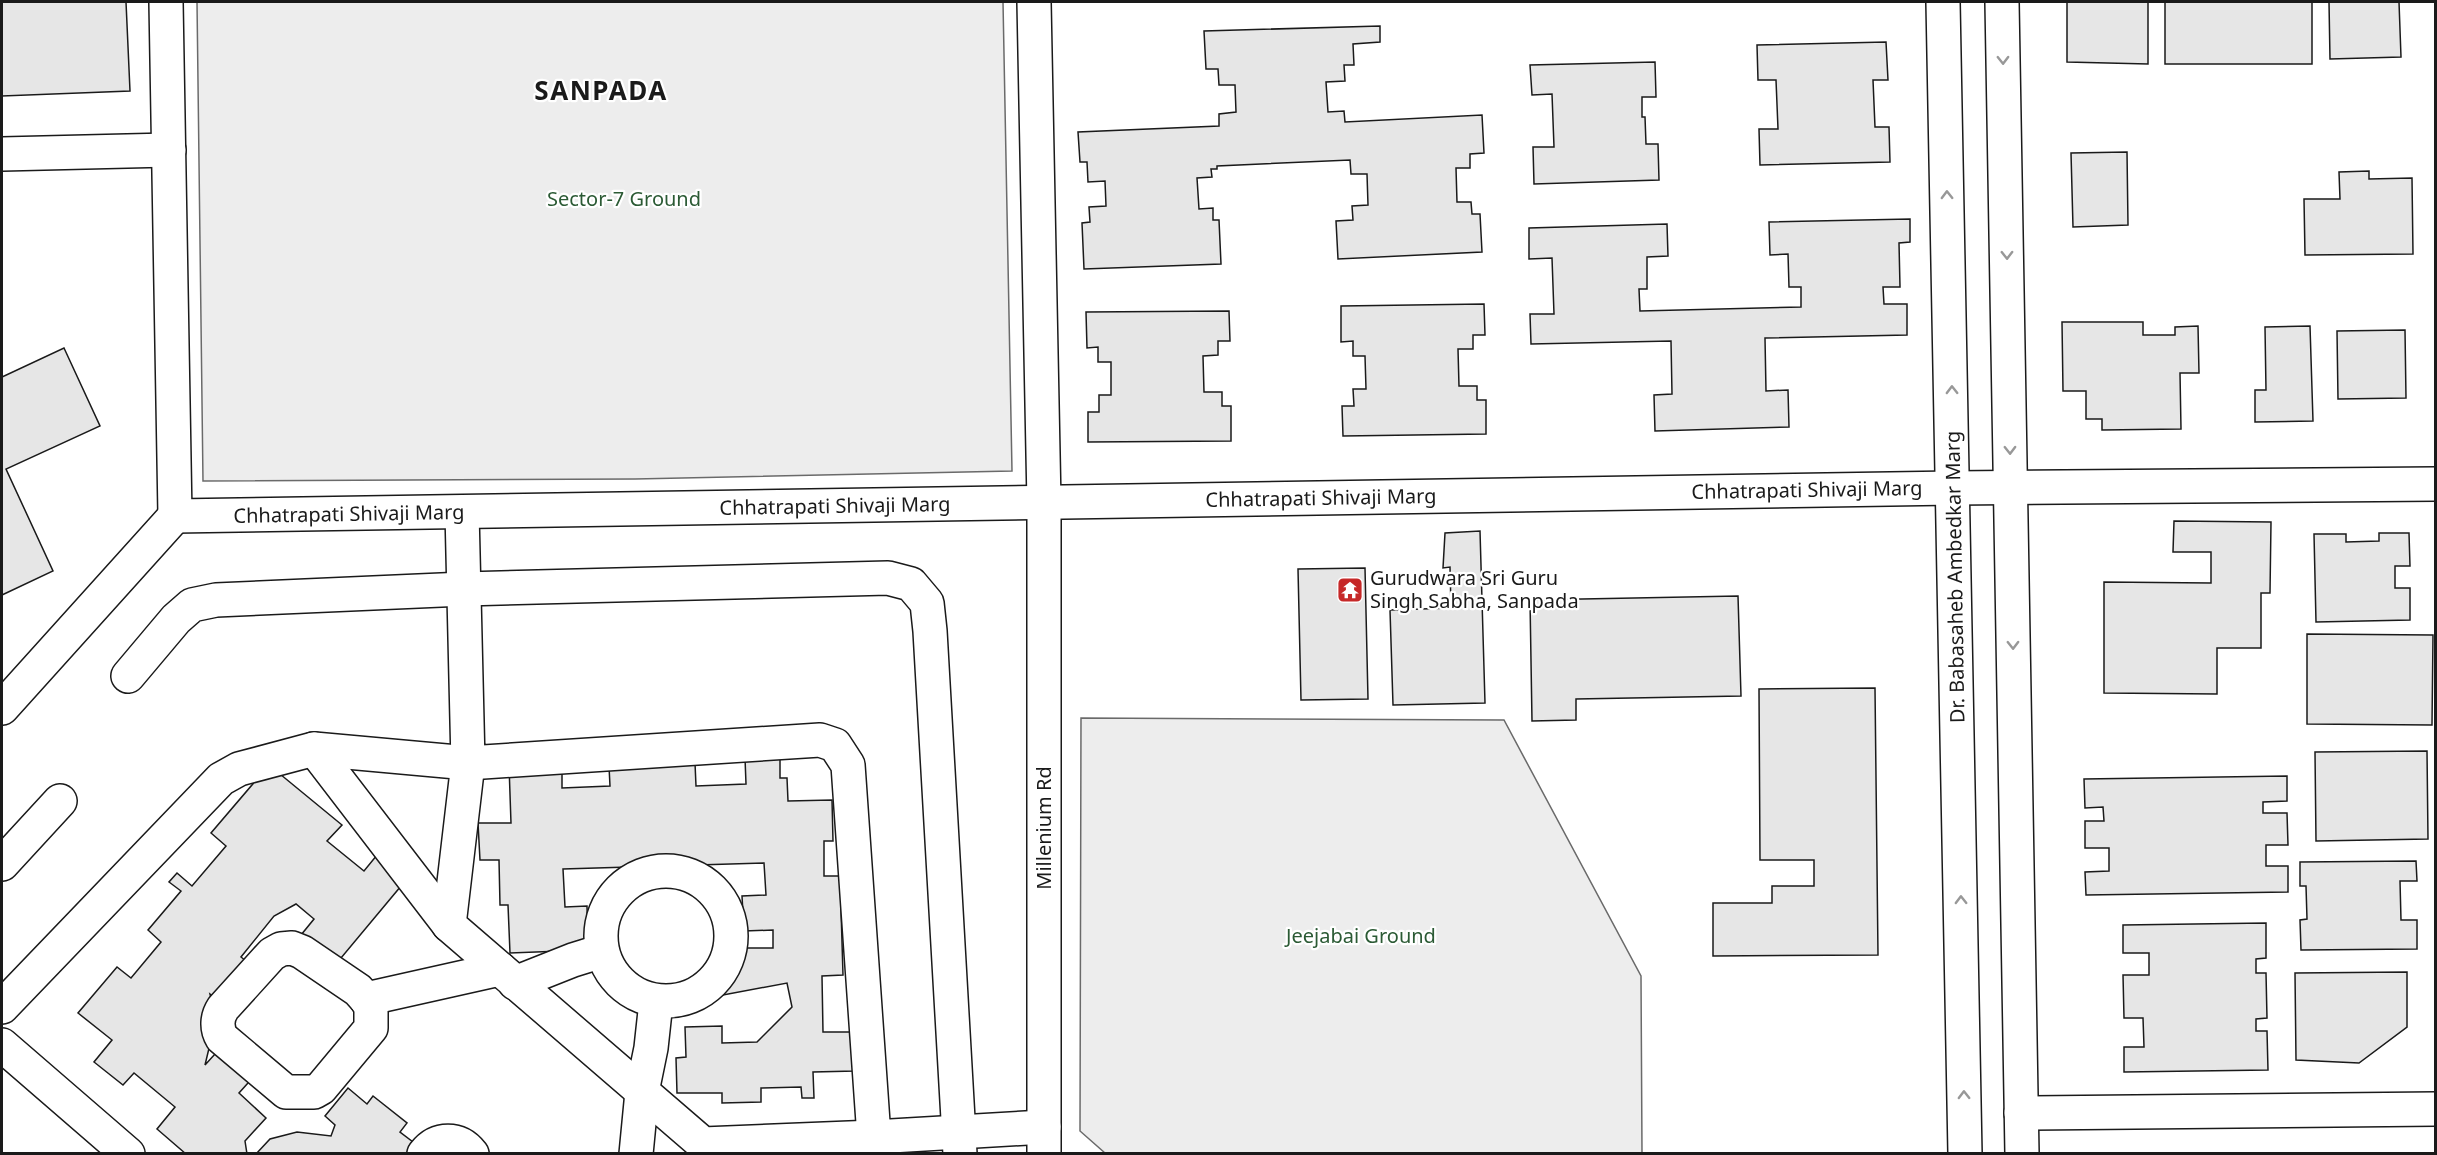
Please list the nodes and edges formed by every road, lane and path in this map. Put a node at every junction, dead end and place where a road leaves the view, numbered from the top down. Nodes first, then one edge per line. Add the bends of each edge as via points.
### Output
1 (166, 2) edge
2 (1035, 2) edge
3 (1943, 2) edge
4 (2002, 2) edge
5 (169, 150) junction
6 (2, 154) edge
7 (2436, 484) edge
8 (2011, 487) junction
9 (1954, 488) junction
10 (1044, 502) junction
11 (462, 512) junction
12 (175, 516) junction
13 (464, 589) junction
14 (128, 676) dead end
15 (2, 708) edge
16 (314, 749) junction
17 (468, 763) junction
18 (60, 801) dead end
19 (2, 864) edge
20 (449, 925) junction
21 (602, 951) junction
22 (508, 976) junction
23 (366, 999) junction
24 (656, 1002) junction
25 (2, 1007) edge
26 (2, 1045) edge
27 (642, 1092) junction
28 (2436, 1109) edge
29 (2021, 1113) junction
30 (1044, 1140) edge
31 (960, 1143) edge
32 (874, 1145) edge
33 (709, 1149) edge
34 (128, 1154) edge
35 (424, 1154) edge
36 (472, 1154) edge
37 (636, 1154) edge
38 (1965, 1154) edge
39 (2022, 1154) edge

1 - 5 street
2 - 10 street, Millenium Rd
9 -> 3 street, Dr. Babasaheb Ambedkar Marg
4 -> 8 street
5 - 6 street
5 - 12 street
7 - 8 street, Chhatrapati Shivaji Marg
8 - 9 street, Chhatrapati Shivaji Marg
8 -> 29 street
9 - 10 street, Chhatrapati Shivaji Marg
38 -> 9 street, Dr. Babasaheb Ambedkar Marg
10 - 11 street, Chhatrapati Shivaji Marg
10 - 30 street, Millenium Rd
11 - 12 street, Chhatrapati Shivaji Marg
11 - 13 street
12 - 15 street
13 - 14 street via 216,600 192,605
13 - 17 street
13 - 31 street via 888,578 911,584 927,603 930,631
16 - 17 street
16 - 20 street
16 - 25 street via 239,769 221,779
17 - 20 street
17 - 32 street via 820,740 835,745 848,765
18 - 19 street
20 - 22 street
21 - 22 street
21 - 24 street via 616,980 634,994
21 - 24 street via 602,920 610,902 624,886 641,876 681,872 716,893 728,913 732,935 729,958 717,978 700,993 679,1001
22 - 23 street
22 - 27 street
23 - 23 street via 371,1006 371,1028 314,1092 286,1092 219,1032 223,1008 281,949 302,951
24 - 27 street
26 - 34 street
27 - 33 street
27 - 37 street
28 - 29 street
29 - 39 street
30 - 31 street
31 - 32 street
32 - 33 street
35 - 36 street via 438,1142 451,1140

